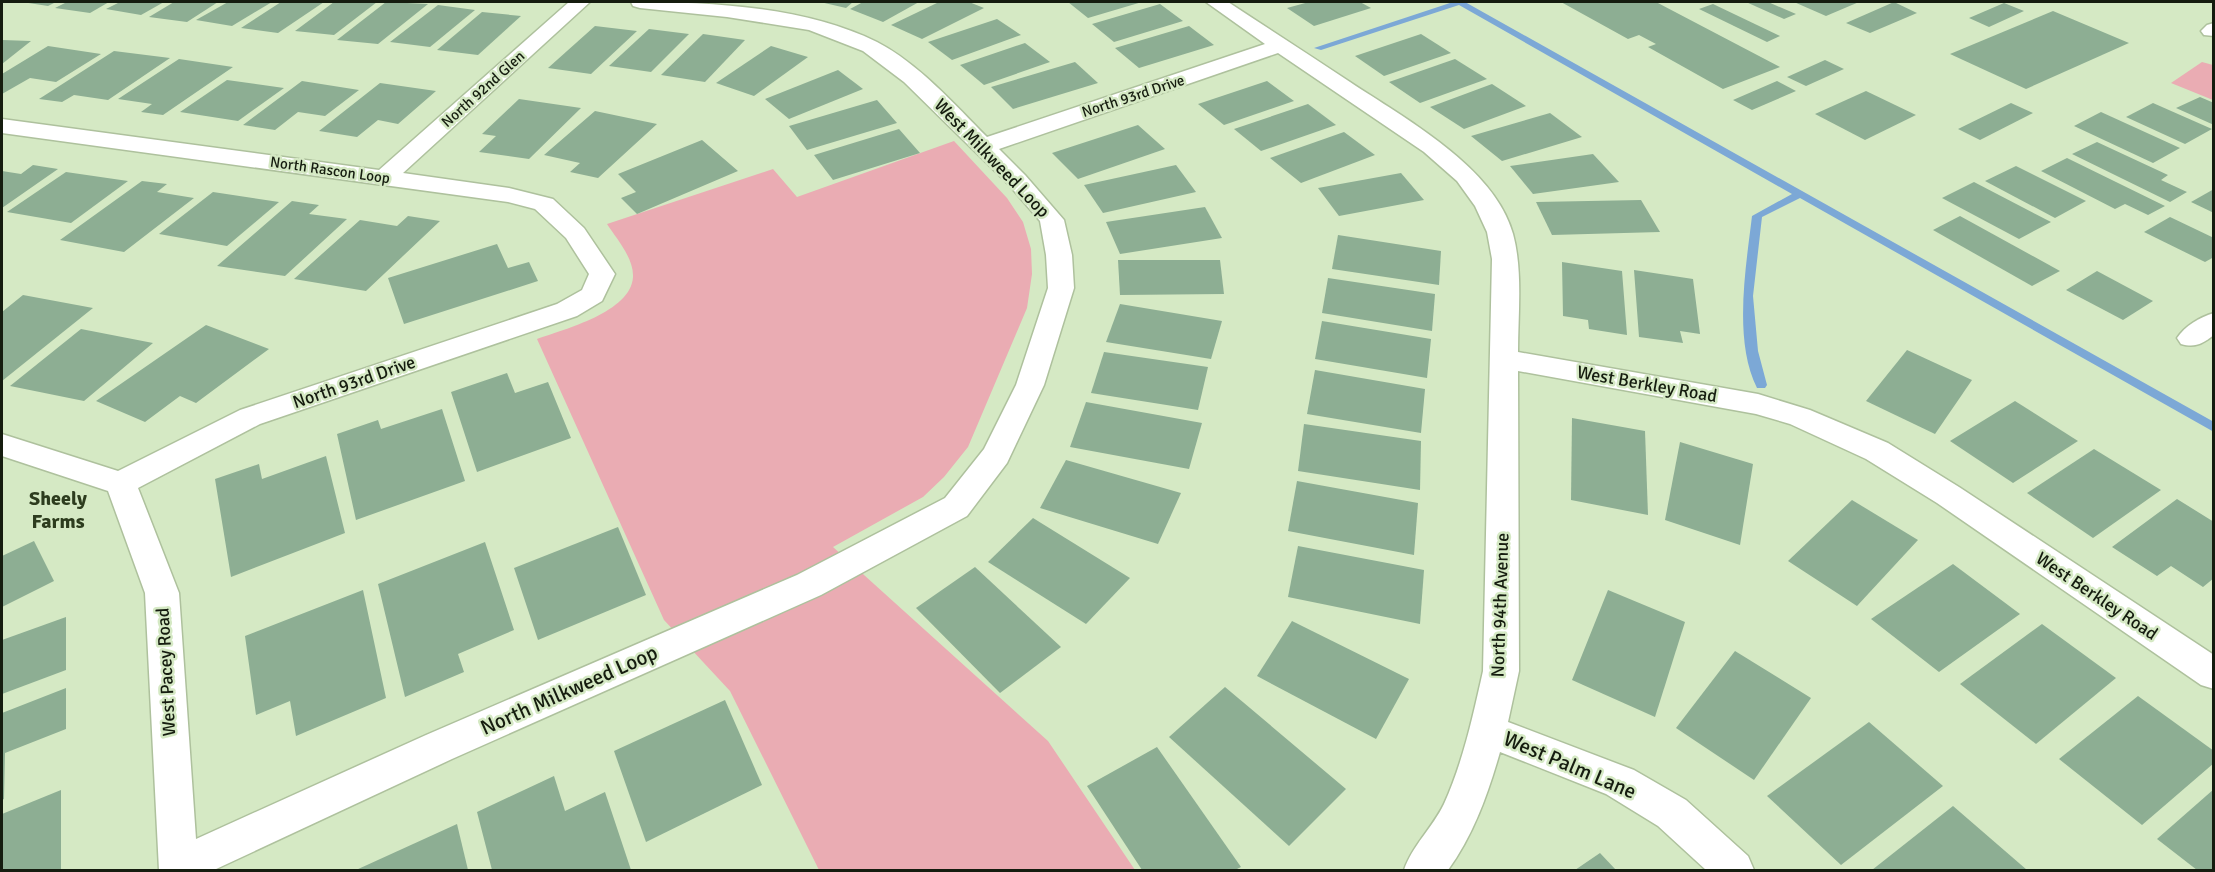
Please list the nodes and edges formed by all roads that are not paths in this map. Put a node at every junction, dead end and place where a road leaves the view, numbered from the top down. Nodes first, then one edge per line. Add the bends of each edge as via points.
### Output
1 (580, 2) edge
2 (640, 2) edge
3 (1216, 2) edge
4 (1282, 45) junction
5 (2, 126) edge
6 (984, 146) junction
7 (385, 177) junction
8 (593, 295) joint
9 (2214, 322) edge
10 (2191, 338) dead end
11 (1503, 359) junction
12 (2, 445) edge
13 (121, 483) junction
14 (956, 507) joint
15 (2214, 674) edge
16 (1488, 731) junction
17 (178, 867) joint
18 (1424, 870) edge
19 (1734, 870) edge

1 - 7 street, North 92nd Glen
2 - 6 street, West Milkweed Loop via 772,17 813,25 870,46 912,76
3 - 4 street
4 - 6 street, North 93rd Drive
4 - 11 street via 1432,147 1466,176 1487,205 1500,232 1505,260
5 - 7 street, North Rascon Loop
6 - 14 street, West Milkweed Loop via 1052,220 1061,288 1025,395 996,456
7 - 8 street, North Rascon Loop via 509,195 544,204 575,233 602,274
8 - 13 street, North 93rd Drive via 567,310 250,417
9 - 10 street
11 - 15 street, West Berkley Road via 1758,404 1855,441 1948,495
11 - 16 street, North 94th Avenue via 1501,671
12 - 13 street
13 - 17 street, West Pacey Road via 162,593
14 - 17 street, North Milkweed Loop via 809,585 439,747
16 - 18 street, North 94th Avenue via 1464,803 1449,835
16 - 19 street, West Palm Lane via 1620,782 1672,813

